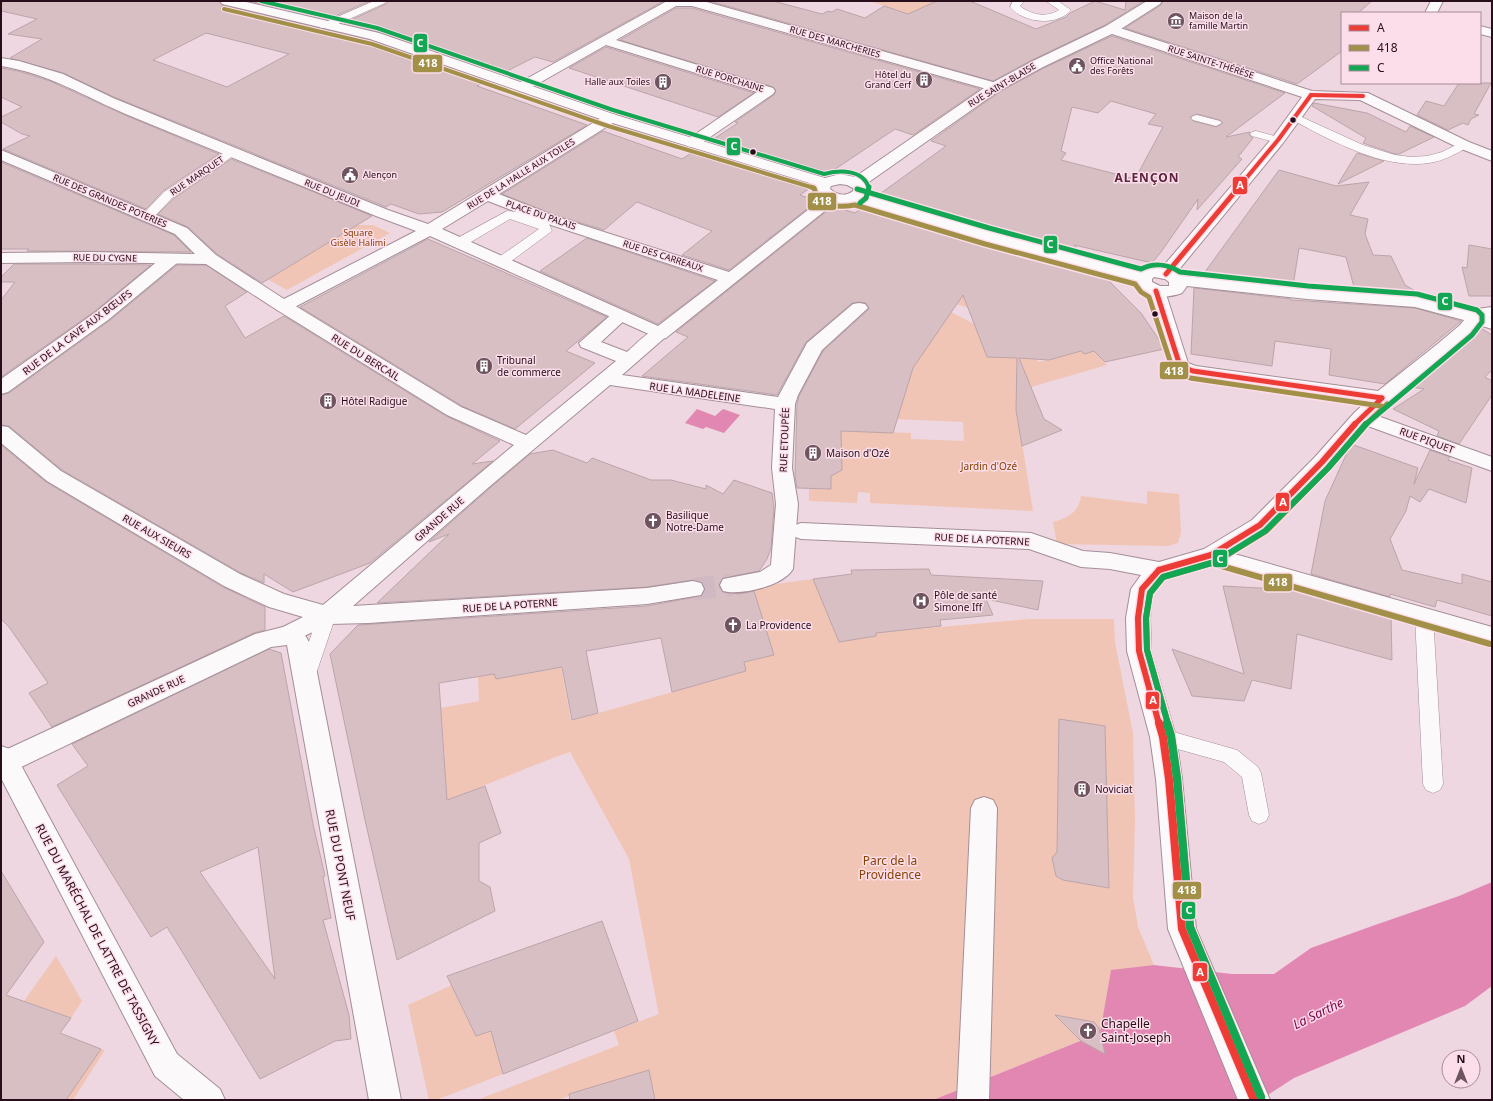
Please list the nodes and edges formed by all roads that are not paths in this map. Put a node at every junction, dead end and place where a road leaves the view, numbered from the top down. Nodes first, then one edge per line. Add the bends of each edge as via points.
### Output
1 (226, 1) edge
2 (382, 1) edge
3 (674, 1) edge
4 (1019, 1) edge
5 (1051, 1) edge
6 (1155, 1) edge
7 (1437, 1) edge
8 (1432, 12) edge
9 (325, 26) junction
10 (1111, 29) junction
11 (1481, 30) edge
12 (1492, 33) edge
13 (605, 40) junction
14 (1, 62) edge
15 (522, 87) junction
16 (995, 87) junction
17 (1365, 89) edge
18 (1311, 95) junction
19 (1295, 117) junction
20 (611, 118) junction
21 (1197, 118) dead end
22 (1216, 123) dead end
23 (1256, 134) dead end
24 (1278, 140) junction
25 (692, 143) junction
26 (1464, 145) junction
27 (232, 152) junction
28 (1, 155) edge
29 (1492, 156) edge
30 (825, 183) junction
31 (856, 190) junction
32 (486, 195) junction
33 (833, 198) junction
34 (147, 217) junction
35 (430, 230) junction
36 (596, 234) joint
37 (459, 243) junction
38 (1, 258) edge
39 (171, 259) junction
40 (210, 259) junction
41 (501, 262) junction
42 (1171, 277) junction
43 (731, 278) junction
44 (1149, 284) junction
45 (283, 306) junction
46 (859, 308) dead end
47 (1483, 315) edge
48 (619, 317) junction
49 (1492, 324) edge
50 (660, 334) junction
51 (629, 359) junction
52 (606, 379) junction
53 (1, 388) edge
54 (1382, 398) junction
55 (785, 404) junction
56 (1361, 417) junction
57 (1, 432) edge
58 (528, 443) junction
59 (1492, 464) edge
60 (793, 530) junction
61 (1211, 554) junction
62 (1158, 570) junction
63 (731, 586) tunnel mouth
64 (693, 589) tunnel mouth
65 (327, 615) junction
66 (1424, 616) junction
67 (287, 635) junction
68 (1492, 636) edge
69 (306, 679) junction
70 (1163, 737) junction
71 (3, 761) edge
72 (1433, 784) dead end
73 (984, 808) dead end
74 (1259, 815) dead end
75 (209, 1100) edge
76 (385, 1100) edge
77 (973, 1100) edge
78 (1254, 1100) edge

1 - 9 street
2 - 9 lane
3 - 13 street
3 - 16 street, RUE DES MARCHERIES via 693,2
4 - 5 lane via 1015,7 1019,11 1049,19 1066,10
6 - 10 street, RUE SAINT-BLAISE
7 - 8 street
9 - 15 street via 374,36
10 - 16 street, RUE SAINT-BLAISE
10 - 18 street, RUE SAINTE-THÉRÈSE
11 - 12 street
13 - 15 street
13 - 25 street, RUE PORCHAINE via 768,91
14 - 27 street, RUE DU JEUDI via 58,77 108,101
15 - 20 street
16 - 31 street, RUE SAINT-BLAISE
17 - 18 street, RUE SAINTE-THÉRÈSE
17 - 26 street
18 - 19 street
19 - 24 street
19 - 26 lane via 1326,134 1368,151 1398,158 1427,160
20 - 25 street
20 - 32 street, RUE DE LA HALLE AUX TOILES
21 - 22 lane
23 - 24 lane
24 - 42 street
25 - 30 street
26 - 29 street
27 - 34 lane, RUE MARQUET via 168,195
27 - 35 street, RUE DU JEUDI
28 - 34 street, RUE DES GRANDES POTERIES
30 - 31 street via 840,179
30 - 33 street via 822,189 824,193
31 - 33 street via 845,199
31 - 44 street via 987,236
32 - 35 street, RUE DE LA HALLE AUX TOILES
32 - 36 street, PLACE DU PALAIS
33 - 43 street, GRANDE RUE
34 - 40 street, RUE DES GRANDES POTERIES via 181,231
35 - 37 street, RUE DU JEUDI
35 - 45 street, RUE DE LA HALLE AUX TOILES
36 - 43 street, RUE DES CARREAUX
37 - 41 street, RUE DU JEUDI
37 - 41 lane via 507,216 544,227 546,231
38 - 39 street, RUE DU CYGNE
39 - 40 street, RUE DU CYGNE
39 - 53 street, RUE DE LA CAVE AUX BŒUFS via 102,316
40 - 45 street, RUE DU BERCAIL
41 - 48 street, RUE DU JEUDI
42 - 44 street via 1178,286 1167,292
42 - 47 street via 1307,294 1416,302
43 - 50 street, GRANDE RUE
44 - 54 street via 1180,366 1193,371
45 - 58 street, RUE DU BERCAIL via 454,411
46 - 55 street, RUE ETOUPÉE via 814,347
47 - 49 street
47 - 54 street
48 - 50 street, RUE DU JEUDI
48 - 51 street via 588,343
50 - 51 street, GRANDE RUE
51 - 52 street, GRANDE RUE
52 - 55 street, RUE LA MADELEINE
52 - 58 street, GRANDE RUE
54 - 56 street
55 - 60 street, RUE ETOUPÉE via 782,468
56 - 59 street, RUE PIQUET
56 - 61 street via 1322,462 1260,525
57 - 65 street, RUE AUX SIEURS via 54,476 232,580 277,601
58 - 65 street, GRANDE RUE
60 - 62 street, RUE DE LA POTERNE via 1031,541 1081,560 1110,560
60 - 63 street via 782,570 765,578
61 - 62 street
61 - 66 street
62 - 70 street via 1142,589 1138,618 1140,651
64 - 65 street, RUE DE LA POTERNE via 647,596
65 - 67 street, GRANDE RUE
65 - 69 lane
66 - 68 street
66 - 72 lane
67 - 69 street, RUE DU PONT NEUF via 295,638 300,646
67 - 71 street, GRANDE RUE via 263,640
69 - 76 street, RUE DU PONT NEUF
70 - 74 lane via 1230,756 1251,773
70 - 78 street via 1170,779 1182,929
71 - 75 street, RUE DU MARÉCHAL DE LATTRE DE TASSIGNY via 166,1065
73 - 77 street

